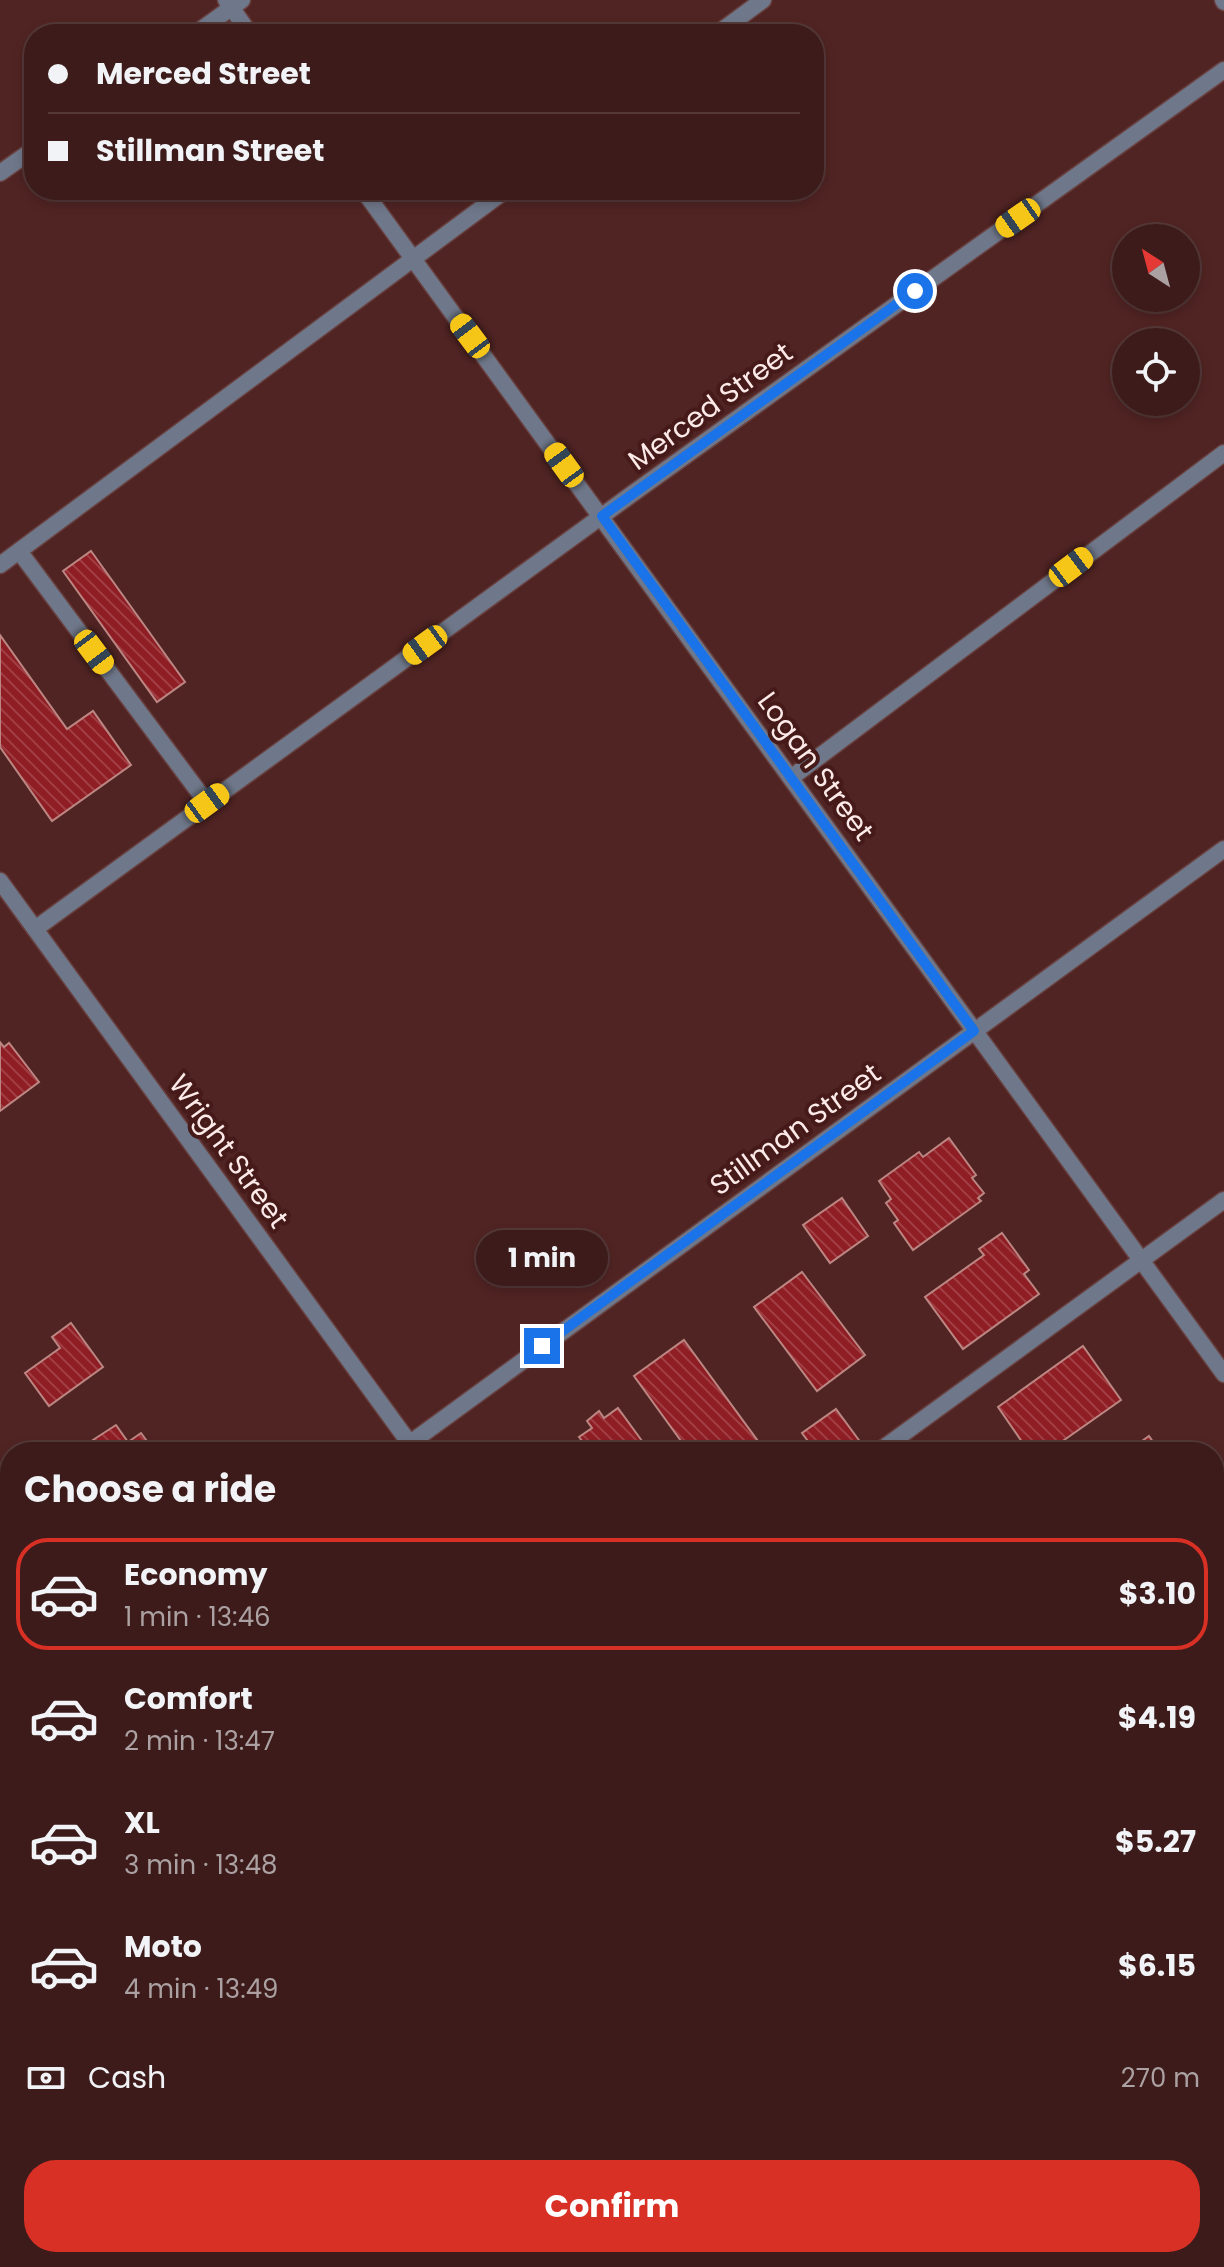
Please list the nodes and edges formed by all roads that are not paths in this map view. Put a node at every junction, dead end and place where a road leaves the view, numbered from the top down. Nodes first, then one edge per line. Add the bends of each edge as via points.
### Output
1 (763, 0) edge
2 (233, 3) edge
3 (207, 24) edge
4 (245, 24) edge
5 (731, 24) edge
6 (1224, 70) edge
7 (24, 156) edge
8 (0, 173) edge
9 (370, 200) edge
10 (493, 200) edge
11 (413, 259) junction
12 (1224, 453) edge
13 (602, 516) junction
14 (19, 551) junction
15 (0, 565) edge
16 (792, 777) junction
17 (207, 803) junction
18 (1224, 849) edge
19 (0, 881) edge
20 (35, 929) junction
21 (974, 1031) junction
22 (1224, 1200) edge
23 (1141, 1261) junction
24 (1224, 1374) edge
25 (403, 1442) edge
26 (417, 1442) edge
27 (892, 1442) edge

1 - 5 street
2 - 3 street
2 - 4 street
6 - 13 street, Merced Street
7 - 8 street
9 - 11 street, Logan Street
10 - 11 street
11 - 13 street, Logan Street
11 - 14 street
12 - 16 street
13 - 16 street, Logan Street
13 - 17 street, Merced Street
14 - 15 street
14 - 17 street
16 - 21 street, Logan Street
17 - 20 street, Merced Street
18 - 21 street, Stillman Street
19 - 20 street, Wright Street
20 - 25 street, Wright Street
21 - 23 street, Logan Street
21 - 26 street, Stillman Street
22 - 23 street
23 - 24 street, Logan Street
23 - 27 street

